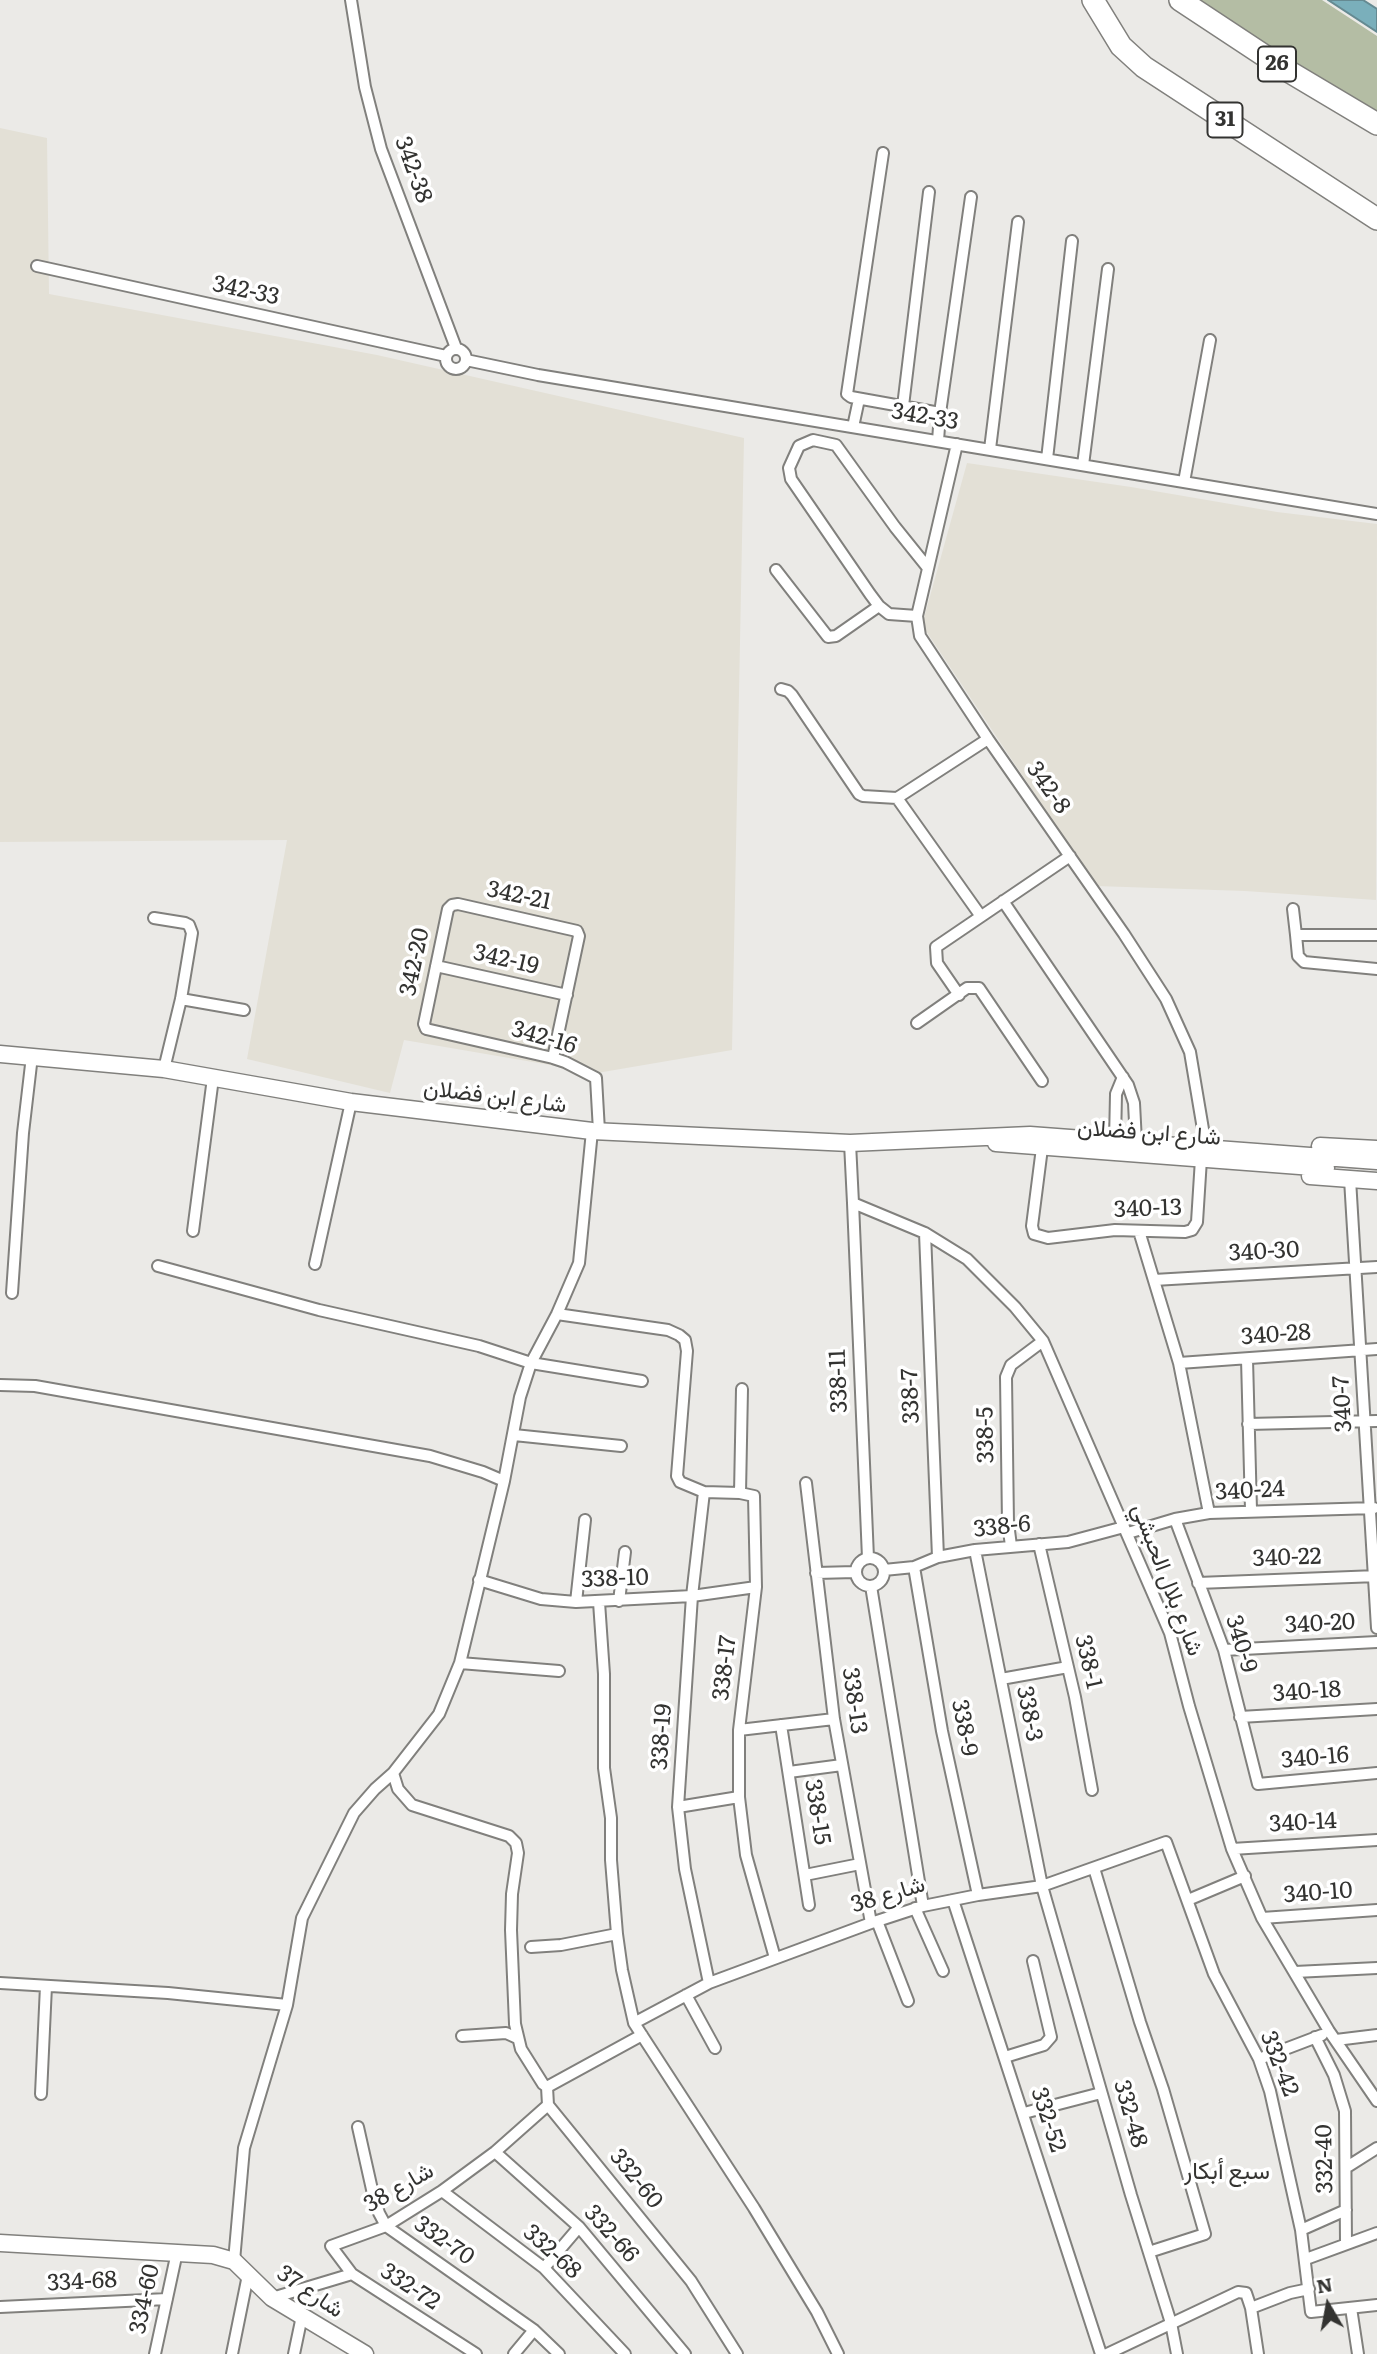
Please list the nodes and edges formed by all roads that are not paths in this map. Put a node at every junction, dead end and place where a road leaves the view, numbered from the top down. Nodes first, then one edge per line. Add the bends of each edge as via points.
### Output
1 (351, 0) edge
2 (1093, 0) edge
3 (1180, 0) edge
4 (1247, 45) junction
5 (1377, 124) edge
6 (1377, 140) edge
7 (883, 153) dead end
8 (929, 192) dead end
9 (971, 197) dead end
10 (1377, 219) edge
11 (1018, 222) dead end
12 (1072, 242) dead end
13 (37, 266) dead end
14 (1108, 269) dead end
15 (1210, 340) dead end
16 (456, 348) junction
17 (446, 356) junction
18 (466, 360) junction
19 (859, 399) junction
20 (903, 406) junction
21 (940, 413) junction
22 (853, 427) junction
23 (938, 441) junction
24 (957, 444) junction
25 (990, 450) junction
26 (1047, 459) junction
27 (1083, 465) junction
28 (1184, 482) junction
29 (1377, 514) edge
30 (928, 568) junction
31 (776, 570) dead end
32 (878, 606) junction
33 (918, 616) junction
34 (781, 689) dead end
35 (988, 739) junction
36 (897, 798) junction
37 (1070, 856) junction
38 (1003, 901) junction
39 (452, 905) joint
40 (1293, 909) dead end
41 (980, 915) junction
42 (154, 918) dead end
43 (1296, 935) junction
44 (1377, 935) edge
45 (436, 966) junction
46 (1377, 969) edge
47 (567, 995) junction
48 (959, 995) junction
49 (181, 999) junction
50 (244, 1010) dead end
51 (917, 1023) dead end
52 (426, 1029) joint
53 (0, 1054) edge
54 (32, 1056) junction
55 (553, 1058) junction
56 (164, 1069) junction
57 (1123, 1077) junction
58 (213, 1078) junction
59 (1042, 1081) dead end
60 (351, 1102) junction
61 (596, 1131) junction
62 (988, 1139) junction
63 (1115, 1141) junction
64 (1136, 1142) junction
65 (850, 1143) junction
66 (1042, 1148) junction
67 (1377, 1149) edge
68 (1203, 1153) junction
69 (1265, 1158) junction
70 (1310, 1161) junction
71 (1377, 1161) edge
72 (1377, 1171) edge
73 (1350, 1179) junction
74 (1377, 1181) edge
75 (853, 1203) junction
76 (193, 1231) dead end
77 (1139, 1231) junction
78 (925, 1233) junction
79 (316, 1264) dead end
80 (158, 1266) dead end
81 (1377, 1267) edge
82 (1356, 1268) junction
83 (1154, 1280) junction
84 (12, 1293) dead end
85 (557, 1314) junction
86 (1043, 1341) junction
87 (1377, 1349) edge
88 (1361, 1350) junction
89 (1247, 1359) junction
90 (531, 1363) junction
91 (1179, 1363) junction
92 (642, 1381) dead end
93 (0, 1385) edge
94 (742, 1389) dead end
95 (1371, 1421) edge
96 (1248, 1424) junction
97 (514, 1435) junction
98 (621, 1446) dead end
99 (504, 1481) junction
100 (806, 1483) dead end
101 (704, 1492) junction
102 (740, 1493) junction
103 (1374, 1508) edge
104 (1251, 1510) junction
105 (1209, 1513) junction
106 (1175, 1519) junction
107 (584, 1520) dead end
108 (1126, 1530) junction
109 (1039, 1544) junction
110 (1011, 1546) junction
111 (975, 1549) junction
112 (625, 1552) dead end
113 (938, 1557) junction
114 (868, 1558) junction
115 (914, 1567) junction
116 (884, 1570) junction
117 (855, 1572) junction
118 (816, 1573) junction
119 (1376, 1576) edge
120 (479, 1580) junction
121 (1198, 1583) junction
122 (871, 1586) junction
123 (756, 1587) junction
124 (692, 1596) junction
125 (619, 1601) junction
126 (576, 1602) junction
127 (599, 1602) junction
128 (1377, 1628) edge
129 (1377, 1642) edge
130 (1224, 1650) junction
131 (460, 1663) junction
132 (1068, 1667) junction
133 (559, 1671) dead end
134 (1001, 1679) junction
135 (1377, 1709) edge
136 (1240, 1717) junction
137 (834, 1719) junction
138 (781, 1726) junction
139 (739, 1730) junction
140 (842, 1765) junction
141 (789, 1772) junction
142 (393, 1773) junction
143 (1377, 1773) edge
144 (1258, 1784) joint
145 (1092, 1790) dead end
146 (739, 1797) junction
147 (678, 1807) junction
148 (1377, 1840) edge
149 (1166, 1842) joint
150 (1232, 1849) junction
151 (860, 1864) junction
152 (1094, 1868) junction
153 (805, 1875) junction
154 (1245, 1876) junction
155 (1042, 1886) junction
156 (978, 1895) junction
157 (953, 1900) junction
158 (1188, 1900) junction
159 (809, 1905) dead end
160 (919, 1907) junction
161 (1377, 1910) edge
162 (1262, 1918) junction
163 (874, 1922) junction
164 (617, 1934) junction
165 (531, 1947) dead end
166 (775, 1958) junction
167 (1033, 1961) dead end
168 (1377, 1968) edge
169 (943, 1971) dead end
170 (1295, 1972) junction
171 (0, 1983) edge
172 (709, 1983) junction
173 (46, 1986) junction
174 (686, 1995) junction
175 (908, 2000) dead end
176 (286, 2005) junction
177 (634, 2023) junction
178 (642, 2035) junction
179 (1377, 2035) edge
180 (462, 2036) dead end
181 (1333, 2036) junction
182 (1315, 2037) junction
183 (517, 2038) junction
184 (715, 2048) dead end
185 (1005, 2057) junction
186 (1259, 2059) junction
187 (547, 2087) junction
188 (1101, 2092) junction
189 (41, 2094) dead end
190 (1377, 2101) edge
191 (548, 2105) junction
192 (1024, 2113) junction
193 (358, 2127) dead end
194 (1377, 2148) edge
195 (495, 2152) junction
196 (1347, 2167) junction
197 (442, 2191) junction
198 (1346, 2210) junction
199 (386, 2226) junction
200 (579, 2227) junction
201 (1301, 2230) junction
202 (1377, 2233) edge
203 (0, 2243) edge
204 (1346, 2244) junction
205 (331, 2246) joint
206 (177, 2252) junction
207 (1149, 2252) junction
208 (1306, 2259) junction
209 (234, 2261) junction
210 (544, 2268) junction
211 (352, 2274) junction
212 (248, 2275) junction
213 (1309, 2289) junction
214 (272, 2298) junction
215 (167, 2300) junction
216 (1377, 2305) edge
217 (0, 2307) edge
218 (1251, 2308) junction
219 (1351, 2308) junction
220 (302, 2316) junction
221 (1171, 2323) junction
222 (534, 2330) junction
223 (356, 2351) edge
224 (155, 2354) edge
225 (232, 2354) edge
226 (294, 2354) edge
227 (476, 2354) edge
228 (514, 2354) edge
229 (559, 2354) edge
230 (625, 2354) edge
231 (685, 2354) edge
232 (737, 2354) edge
233 (838, 2354) edge
234 (1101, 2354) edge
235 (1107, 2354) edge
236 (1177, 2354) edge
237 (1258, 2354) edge
238 (1358, 2354) edge

1 - 16 street, 342-38 via 381,149
2 - 10 highway, 31 via 1121,46 1144,67
3 - 4 highway, 26
4 - 5 highway, 26
4 - 6 highway
7 - 19 street via 848,394
8 - 20 street
9 - 21 street
11 - 25 street
12 - 26 street
13 - 17 street, 342-33
14 - 27 street
15 - 28 street
16 - 17 street
16 - 18 street
17 - 18 street via 453,369
18 - 22 street, 342-33
19 - 20 street
19 - 22 street
20 - 21 street
21 - 23 street
22 - 23 street, 342-33
23 - 24 street, 342-33
24 - 25 street, 342-33
24 - 30 street, 342-8
25 - 26 street, 342-33
26 - 27 street, 342-33
27 - 28 street, 342-33
28 - 29 street, 342-33
30 - 32 street via 841,450 831,442 803,443 795,451 791,479
30 - 33 street, 342-8
31 - 32 street via 828,637
32 - 33 street via 889,614
33 - 35 street, 342-8 via 920,636
34 - 36 street via 792,695 860,795
35 - 36 street
35 - 37 street, 342-8
36 - 41 street
37 - 38 street
37 - 68 street, 342-8 via 1177,1020 1190,1052
38 - 41 street
38 - 57 street
39 - 45 street, 342-20
39 - 47 street, 342-21 via 578,931
40 - 43 street
41 - 48 street via 936,947 937,963
42 - 49 street via 191,928
43 - 44 street
43 - 46 street via 1298,956 1304,962
45 - 47 street, 342-19
45 - 52 street, 342-20
47 - 55 street
48 - 51 street
48 - 59 street via 967,988 979,988
49 - 50 street
49 - 56 street
52 - 55 street, 342-16
53 - 54 street, شارع ابن فضلان
54 - 56 street, شارع ابن فضلان
54 - 84 street
55 - 61 street, 342-16 via 596,1078
56 - 58 street, شارع ابن فضلان
57 - 63 street via 1116,1094
57 - 64 street via 1134,1103
58 - 60 street, شارع ابن فضلان
58 - 76 street
60 - 61 street, شارع ابن فضلان
60 - 79 street
61 - 65 street, شارع ابن فضلان
61 - 85 street via 579,1263
62 - 63 street, شارع ابن فضلان via 1012,1135
62 - 65 street, شارع ابن فضلان
62 - 66 street, شارع ابن فضلان
63 - 64 street, شارع ابن فضلان
64 - 68 street, شارع ابن فضلان
65 - 75 street
66 - 68 street, شارع ابن فضلان
66 - 77 street, 340-13 via 1034,1234 1048,1238
67 - 69 street via 1308,1145 1286,1147
68 - 69 street, شارع ابن فضلان
68 - 77 street, 340-13 via 1194,1228 1185,1232
69 - 70 street, شارع ابن فضلان
69 - 73 street via 1296,1174
70 - 71 street
70 - 72 street
73 - 74 street
73 - 82 street, 340-7
75 - 78 street, شارع بلال الحبشي
75 - 114 street, 338-11
77 - 83 street
78 - 86 street, شارع بلال الحبشي via 967,1259
78 - 113 street, 338-7
80 - 90 street
81 - 82 street, 340-30
82 - 83 street, 340-30
82 - 88 street, 340-7
83 - 91 street
85 - 90 street
85 - 101 street via 668,1330 685,1340 677,1476 680,1482
86 - 108 street, شارع بلال الحبشي
86 - 110 street, 338-5 via 1011,1365 1006,1377
87 - 88 street, 340-28
88 - 89 street, 340-28
88 - 95 street, 340-7
89 - 91 street, 340-28
89 - 96 street
90 - 92 street
90 - 97 street
91 - 105 street
93 - 99 street via 48,1388 430,1456
94 - 102 street
95 - 96 street
95 - 103 street, 340-7
96 - 104 street
97 - 98 street
97 - 99 street
99 - 120 street
100 - 118 street, 338-13
101 - 102 street
101 - 124 street, 338-19
102 - 123 street, 338-17 via 754,1496
103 - 104 street, 340-24
103 - 119 street, 340-7
104 - 105 street, 340-24
105 - 106 street, 340-24
106 - 108 street, 340-24
106 - 121 street, 340-9
107 - 126 street
108 - 109 street, 338-6
108 - 150 street, شارع بلال الحبشي via 1170,1633
109 - 110 street, 338-6
109 - 132 street, 338-1
110 - 111 street, 338-6
111 - 113 street, 338-6
111 - 134 street, 338-3
112 - 125 street
113 - 115 street, 338-6
114 - 116 street via 880,1562
114 - 117 street via 860,1561
115 - 116 street, 338-6
115 - 156 street, 338-9 via 942,1731
116 - 122 street via 882,1579
117 - 118 street
117 - 122 street via 859,1581
118 - 137 street, 338-13
119 - 121 street, 340-22
119 - 128 street, 340-7
120 - 126 street, 338-10 via 541,1599
120 - 131 street
121 - 130 street, 340-9
122 - 160 street
123 - 124 street, 338-10
123 - 139 street, 338-17
124 - 125 street, 338-10
124 - 147 street, 338-19
125 - 127 street, 338-10
126 - 127 street, 338-10
127 - 164 street via 604,1768
129 - 130 street, 340-20
130 - 136 street, 340-9
131 - 133 street
131 - 142 street via 439,1714
132 - 134 street
132 - 145 street, 338-1
134 - 155 street, 338-3
135 - 136 street, 340-18
136 - 144 street, 340-9
137 - 138 street
137 - 140 street, 338-13
138 - 139 street
138 - 141 street, 338-15
139 - 146 street, 338-17
140 - 141 street
140 - 151 street, 338-13
141 - 153 street, 338-15
142 - 176 street via 354,1813 302,1918
142 - 183 street via 398,1789 412,1805 509,1836 518,1847 510,1930
143 - 144 street, 340-16
146 - 147 street
146 - 166 street, 338-17 via 746,1855
147 - 172 street, 338-19 via 685,1869
148 - 150 street, 340-14
149 - 152 street, شارع 38
149 - 158 street, 332-42
150 - 154 street, شارع بلال الحبشي
151 - 153 street
151 - 163 street, 338-13
152 - 155 street, شارع 38
152 - 207 street via 1205,2234
153 - 159 street, 338-15
154 - 158 street
154 - 162 street, شارع بلال الحبشي
155 - 156 street, شارع 38
155 - 188 street, 332-48
156 - 157 street, شارع 38
157 - 160 street, شارع 38
157 - 185 street, 332-52
158 - 186 street, 332-42 via 1214,1974
160 - 163 street, شارع 38
160 - 169 street
161 - 162 street, 340-10
162 - 170 street, شارع بلال الحبشي
163 - 166 street, شارع 38
163 - 175 street, 338-13
164 - 165 street
164 - 177 street
166 - 172 street, شارع 38
167 - 185 street via 1051,2037 1044,2045
168 - 170 street
170 - 181 street, شارع بلال الحبشي
171 - 173 street
172 - 174 street, شارع 38
173 - 176 street
173 - 189 street
174 - 177 street, شارع 38
174 - 184 street
176 - 209 street via 244,2148
177 - 178 street
178 - 187 street
178 - 233 street via 754,2208
179 - 181 street
180 - 183 street via 506,2033
181 - 182 street
181 - 190 street, شارع بلال الحبشي
182 - 186 street
182 - 196 street, 332-40 via 1345,2111
183 - 187 street
185 - 192 street, 332-52
186 - 201 street, 332-42
187 - 191 street
188 - 192 street
188 - 207 street, 332-48
191 - 195 street, شارع 38
191 - 232 street, 332-60 via 691,2281
192 - 234 street, 332-52
193 - 199 street, 332-70 via 373,2194
194 - 196 street
195 - 197 street, شارع 38
195 - 200 street, 332-66
196 - 198 street, 332-40
197 - 199 street, شارع 38
197 - 210 street, 332-68
198 - 201 street
198 - 204 street, 332-40
199 - 205 street, شارع 38
199 - 222 street, 332-70
200 - 210 street
200 - 231 street, 332-66
201 - 208 street, 332-42
202 - 204 street
203 - 206 street
204 - 208 street
205 - 211 street, 332-72
206 - 209 street
206 - 215 street, 334-60
207 - 221 street, 332-48
208 - 213 street, 332-42
209 - 212 street, شارع 37
210 - 230 street, 332-68
211 - 214 street
211 - 227 street, 332-72
212 - 214 street, شارع 37
212 - 225 street
213 - 218 street
213 - 219 street, 332-42 via 1311,2312
214 - 220 street, شارع 37
215 - 217 street, 334-68
215 - 224 street, 334-60
216 - 219 street
218 - 221 street via 1241,2291
218 - 237 street
219 - 238 street
220 - 223 street, شارع 37
220 - 226 street
221 - 235 street
221 - 236 street, 332-48
222 - 228 street
222 - 229 street, 332-70

